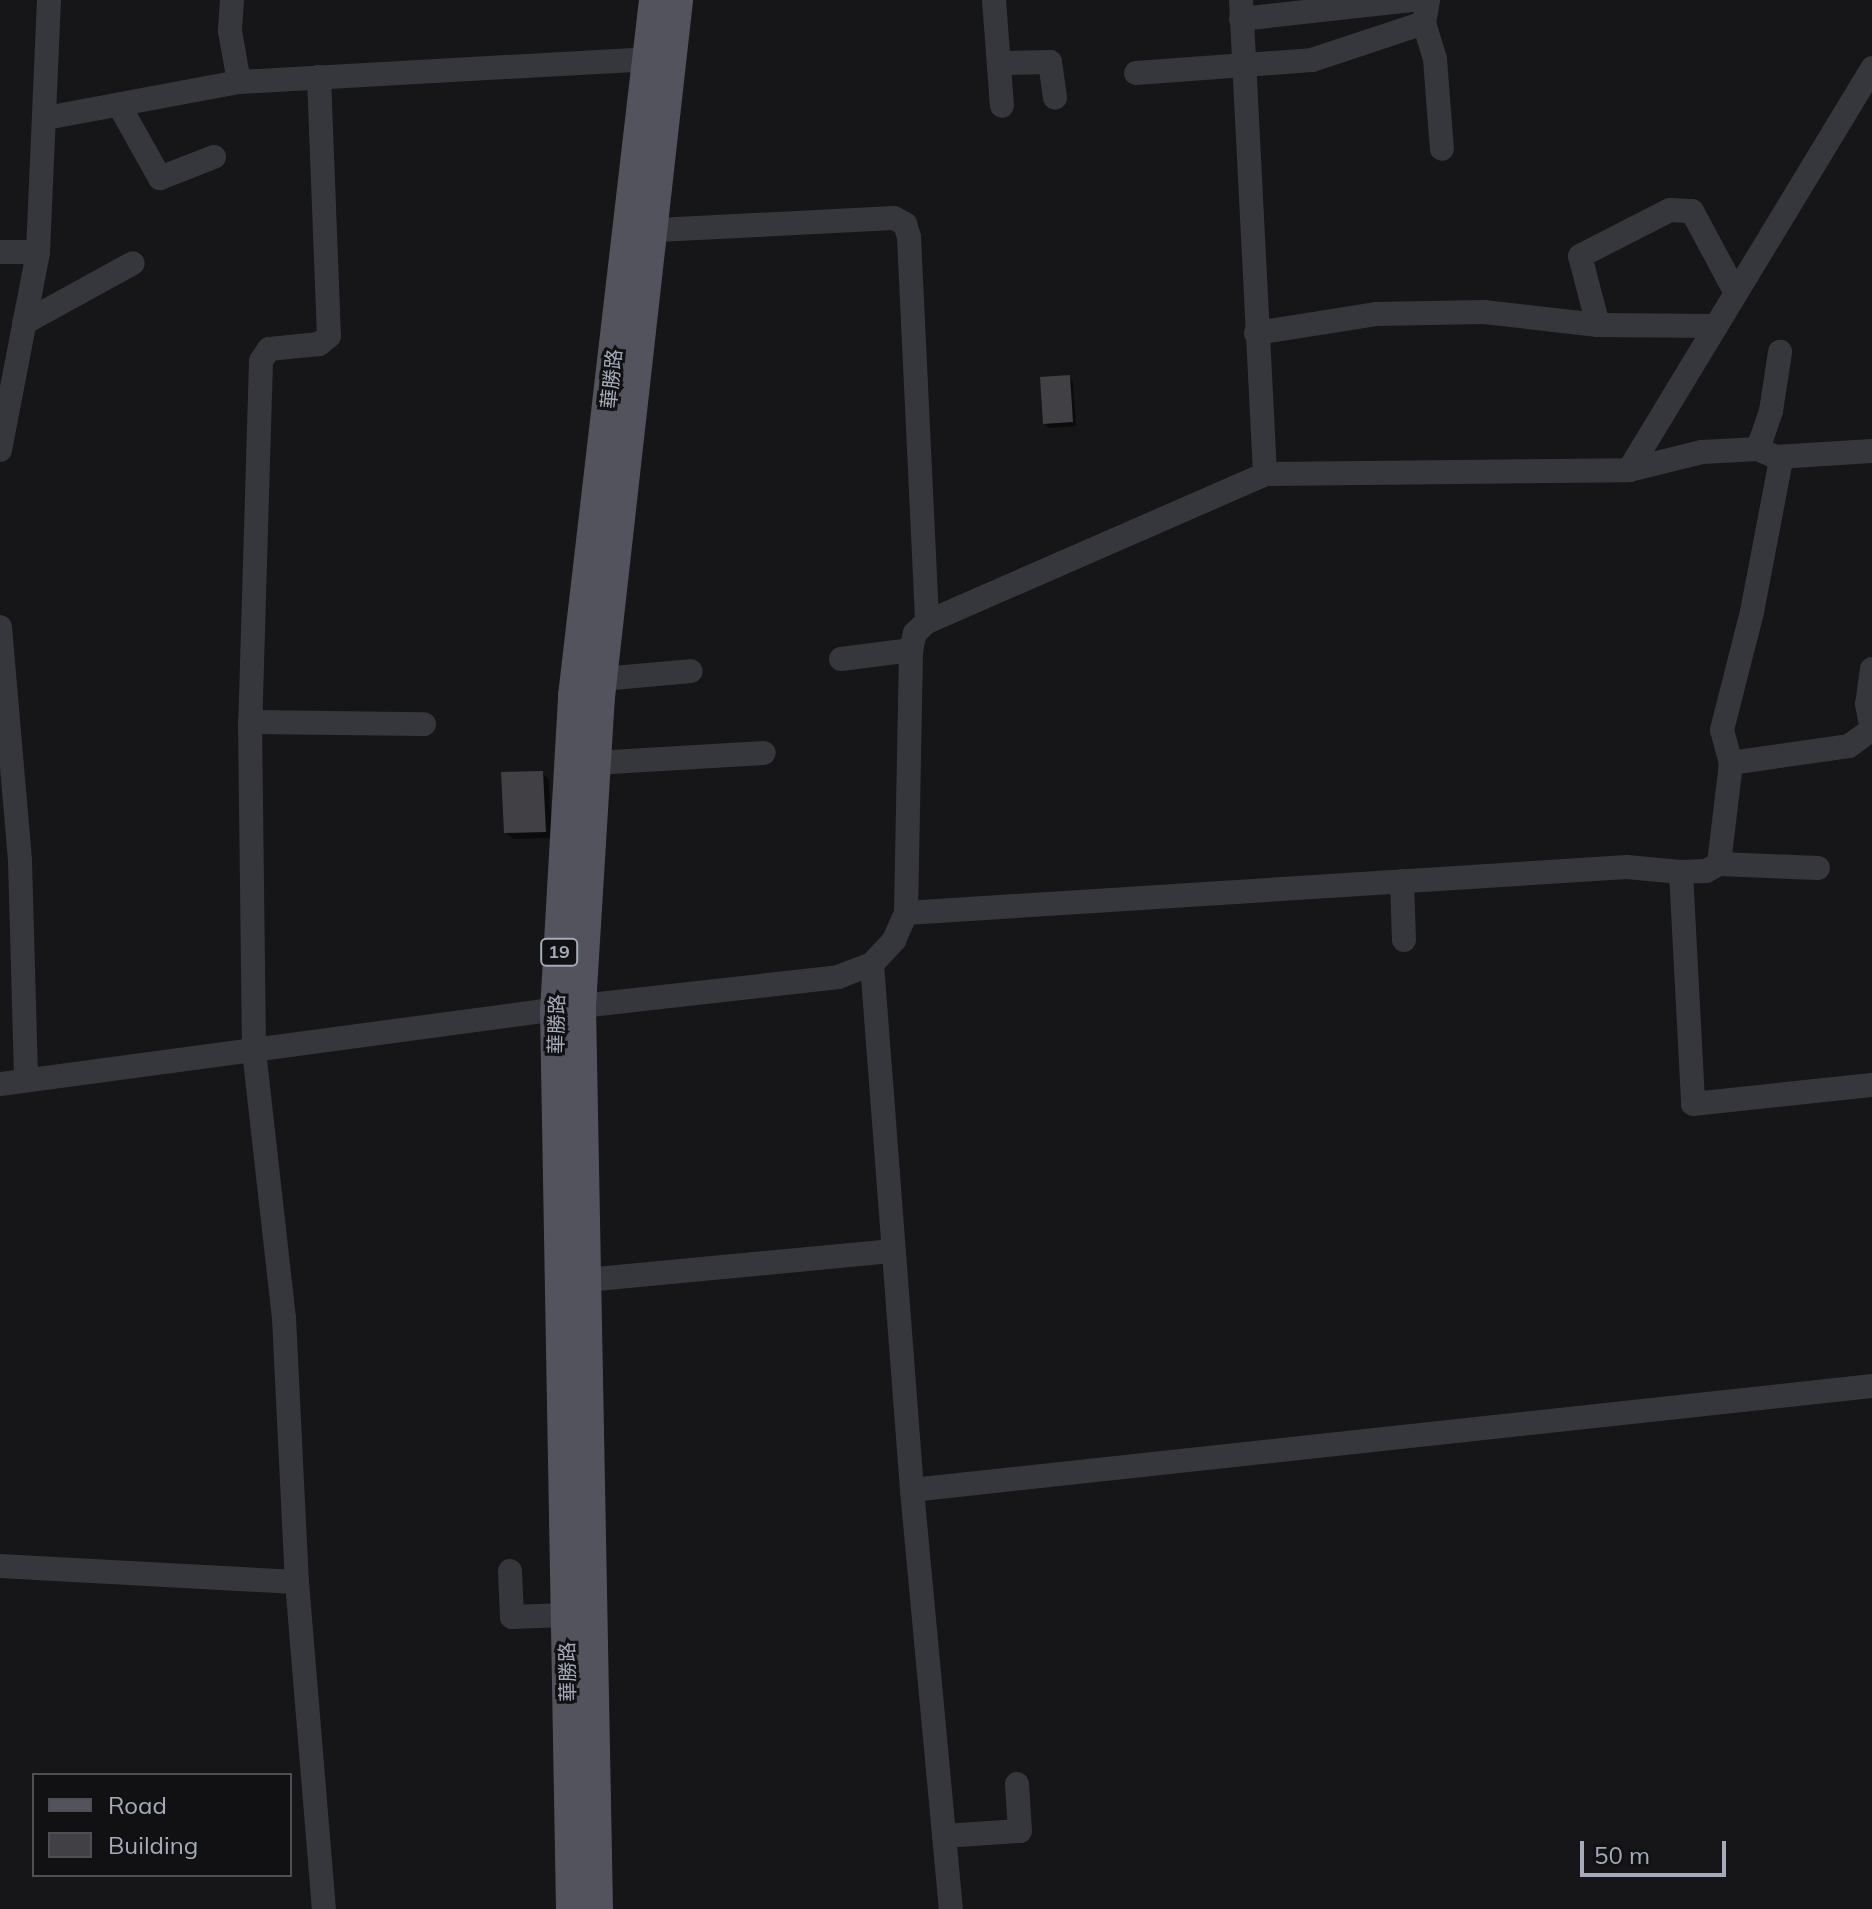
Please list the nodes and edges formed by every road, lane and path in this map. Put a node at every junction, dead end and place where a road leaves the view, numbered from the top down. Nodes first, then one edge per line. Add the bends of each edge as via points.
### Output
1 (49, 0) edge
2 (232, 0) edge
3 (654, 0) edge
4 (678, 0) edge
5 (994, 0) edge
6 (1414, 0) edge
7 (1241, 10) edge
8 (1426, 11) edge
9 (659, 58) junction
10 (999, 63) junction
11 (1244, 68) junction
12 (1872, 68) edge
13 (1136, 73) dead end
14 (319, 77) junction
15 (239, 82) junction
16 (1055, 98) dead end
17 (119, 105) junction
18 (1002, 106) dead end
19 (46, 118) junction
20 (1442, 149) dead end
21 (214, 157) dead end
22 (640, 230) junction
23 (0, 252) edge
24 (38, 252) junction
25 (133, 263) dead end
26 (1736, 293) junction
27 (24, 323) junction
28 (1598, 325) junction
29 (1716, 326) junction
30 (1256, 333) junction
31 (1780, 352) dead end
32 (0, 450) edge
33 (1872, 451) edge
34 (1767, 453) junction
35 (1629, 470) junction
36 (1265, 474) junction
37 (927, 622) junction
38 (0, 627) edge
39 (911, 650) junction
40 (841, 659) dead end
41 (1872, 669) edge
42 (691, 671) dead end
43 (602, 679) junction
44 (250, 722) junction
45 (424, 724) dead end
46 (1871, 730) edge
47 (764, 753) dead end
48 (594, 763) junction
49 (1731, 763) junction
50 (10, 861) edge
51 (1719, 864) junction
52 (1818, 868) dead end
53 (1681, 872) junction
54 (1402, 881) junction
55 (906, 913) junction
56 (1404, 940) dead end
57 (872, 964) junction
58 (568, 1008) junction
59 (254, 1051) junction
60 (26, 1080) junction
61 (0, 1084) edge
62 (1872, 1085) edge
63 (894, 1251) junction
64 (586, 1280) junction
65 (1872, 1386) edge
66 (912, 1490) junction
67 (0, 1566) edge
68 (510, 1571) dead end
69 (297, 1582) junction
70 (566, 1615) junction
71 (1017, 1784) dead end
72 (944, 1836) junction
73 (324, 1909) edge
74 (571, 1909) edge
75 (598, 1909) edge
76 (951, 1909) edge

1 - 19 street
2 - 15 street via 230,31
3 - 9 main road, 華勝路 / 19
4 - 9 main road, 華勝路 / 19
5 - 10 street
6 - 7 street
7 - 11 street
8 - 11 street via 1312,60
8 - 20 street
9 - 14 street
9 - 22 main road, 華勝路 / 19
10 - 16 street via 1050,62
10 - 18 street
11 - 13 street
11 - 30 street
12 - 26 street
14 - 15 street
14 - 44 street via 329,336 319,344 269,349 261,361
15 - 17 street
17 - 19 street
17 - 21 street via 160,178
19 - 24 street
22 - 37 street via 894,218 905,224
22 - 43 main road, 華勝路 / 19
22 - 58 main road, 華勝路 / 19 via 573,696
23 - 24 street
24 - 27 street
25 - 27 street
26 - 28 street via 1692,211 1670,210 1580,256
26 - 29 street
27 - 32 street
28 - 29 street
28 - 30 street via 1484,312 1376,314
29 - 35 street
30 - 36 street
31 - 34 street
33 - 34 street
34 - 35 street via 1702,452
34 - 49 street via 1781,474 1722,730
35 - 36 street
36 - 37 street
37 - 39 street via 915,633
38 - 50 street
39 - 40 street
39 - 55 street
41 - 46 street via 1867,704
42 - 43 street
43 - 48 main road, 華勝路 / 19
44 - 45 street
44 - 59 street
46 - 49 street via 1849,746
47 - 48 street
48 - 58 main road, 華勝路 / 19
49 - 51 street
50 - 60 street
51 - 52 street
51 - 53 street via 1706,871
53 - 54 street via 1627,867
53 - 62 street via 1693,1104
54 - 55 street
54 - 56 street
55 - 57 street via 894,940
57 - 58 street via 838,977
57 - 63 street
58 - 59 street
58 - 64 main road, 華勝路 / 19
58 - 70 main road, 華勝路 / 19
59 - 60 street
59 - 69 street via 284,1318
60 - 61 street
63 - 64 street
63 - 66 street
64 - 75 main road, 華勝路 / 19
65 - 66 street
66 - 72 street
67 - 69 street
68 - 70 street via 512,1617
69 - 73 street
70 - 74 main road, 華勝路 / 19
71 - 72 street via 1020,1831
72 - 76 street

